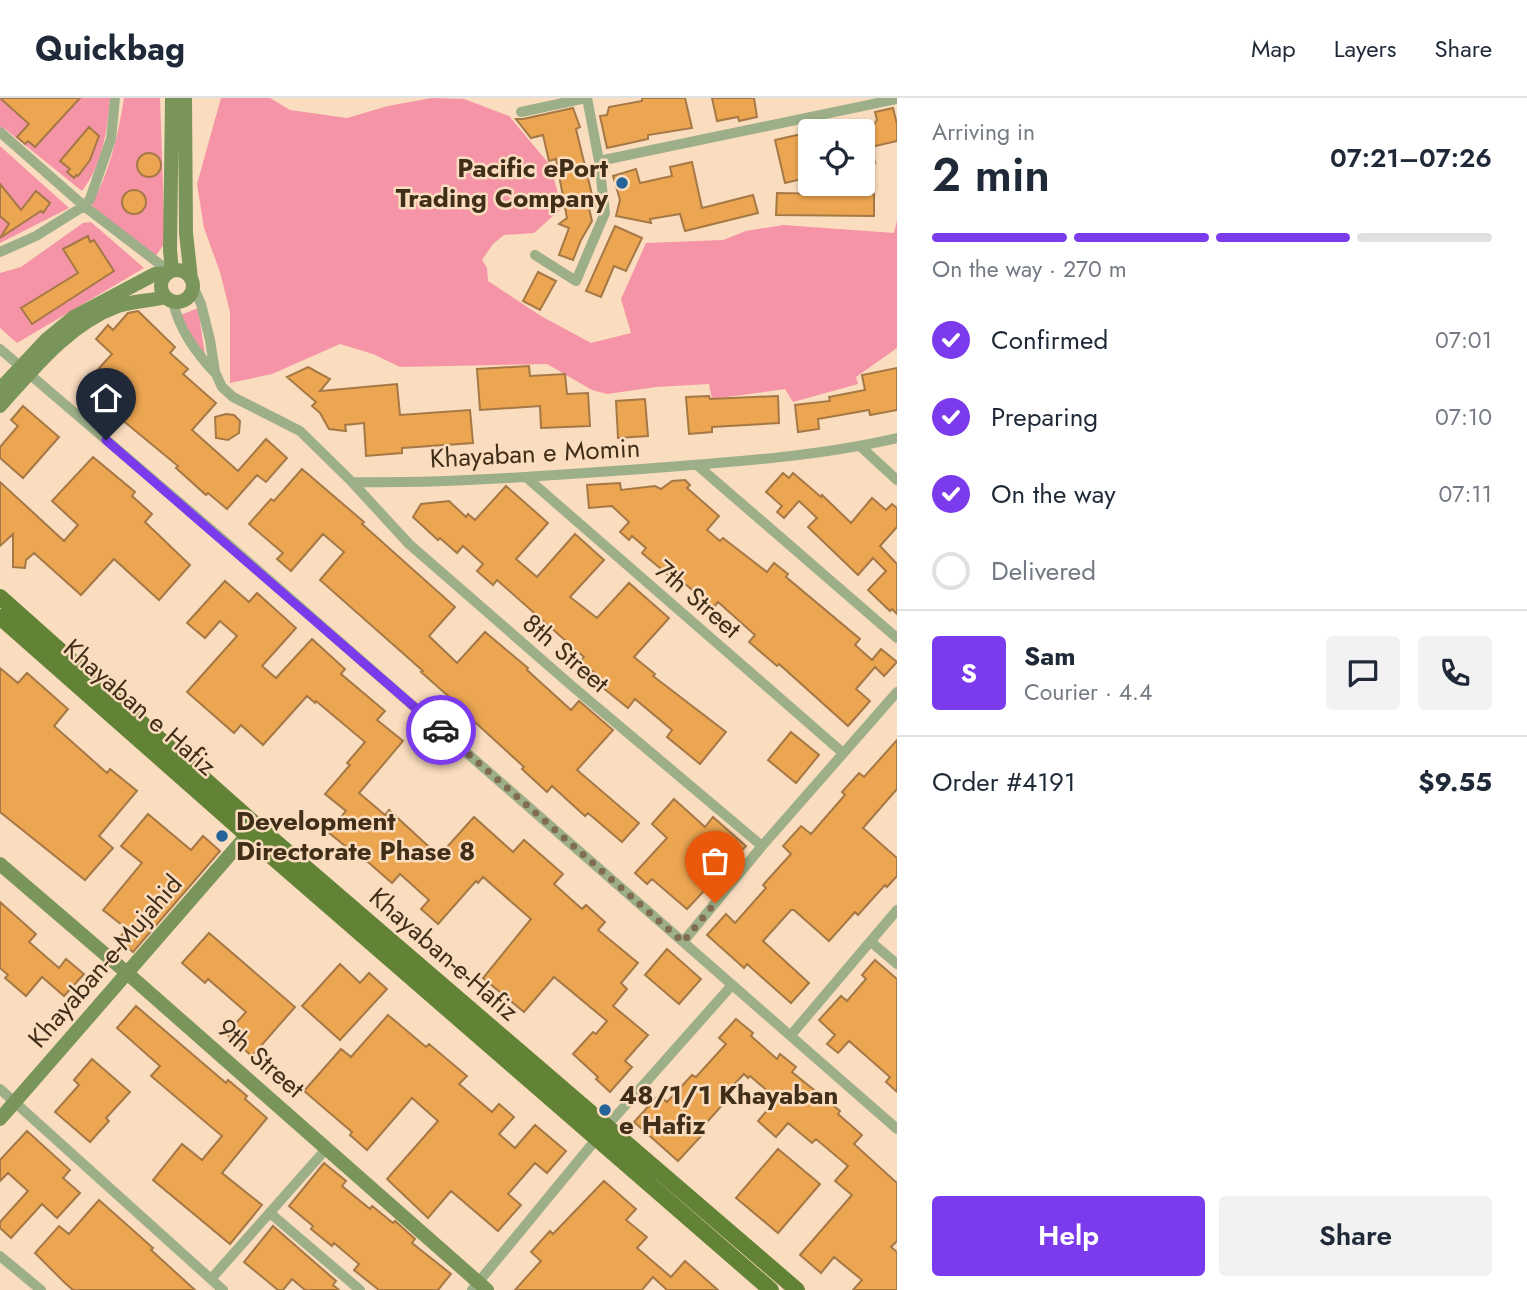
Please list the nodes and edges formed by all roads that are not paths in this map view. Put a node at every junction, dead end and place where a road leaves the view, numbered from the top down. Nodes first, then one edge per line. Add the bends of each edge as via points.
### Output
1 (116, 98) edge
2 (172, 98) edge
3 (185, 98) edge
4 (586, 98) edge
5 (897, 99) edge
6 (521, 113) dead end
7 (0, 132) edge
8 (599, 161) junction
9 (84, 206) junction
10 (0, 252) edge
11 (535, 255) dead end
12 (170, 272) junction
13 (192, 283) junction
14 (169, 299) junction
15 (0, 349) edge
16 (24, 371) junction
17 (215, 372) junction
18 (0, 389) edge
19 (0, 406) edge
20 (897, 438) edge
21 (860, 446) junction
22 (697, 464) junction
23 (526, 477) junction
24 (897, 480) edge
25 (352, 482) junction
26 (0, 597) edge
27 (0, 617) edge
28 (897, 638) edge
29 (897, 692) edge
30 (843, 752) junction
31 (252, 830) junction
32 (762, 846) junction
33 (0, 864) edge
34 (897, 910) edge
35 (683, 942) junction
36 (871, 942) junction
37 (897, 964) edge
38 (127, 973) junction
39 (732, 985) junction
40 (791, 1035) junction
41 (0, 1089) edge
42 (15, 1102) junction
43 (0, 1119) edge
44 (897, 1129) edge
45 (602, 1132) junction
46 (327, 1148) junction
47 (270, 1213) junction
48 (0, 1256) edge
49 (211, 1279) junction
50 (479, 1287) edge
51 (41, 1290) edge
52 (223, 1290) edge
53 (360, 1290) edge
54 (771, 1290) edge
55 (797, 1290) edge

1 - 9 street via 111,139
2 - 12 main road
3 - 13 main road via 186,233
4 - 6 street
4 - 8 street
5 - 8 street
7 - 9 street
8 - 11 street via 605,213 576,281
9 - 10 street
9 - 12 street
12 - 13 main road via 184,271
12 - 14 main road via 161,284
12 - 16 main road via 155,274 74,317 46,340
13 - 14 main road via 185,299
13 - 17 street
14 - 16 main road via 121,305 95,316
14 - 17 street via 197,353
15 - 16 street
16 - 18 main road
16 - 19 main road
16 - 35 street
17 - 25 street via 233,397 300,431
20 - 21 street, Khayaban e Momin
21 - 22 street, Khayaban e Momin
21 - 24 street
22 - 23 street, Khayaban e Momin
22 - 28 street
23 - 25 street, Khayaban e Momin
23 - 30 street, 7th Street
25 - 32 street, 8th Street via 409,544
26 - 31 main road, Khayaban-e-Hafiz
27 - 31 main road, Khayaban e Hafiz
29 - 30 street
30 - 32 street
31 - 38 main road, Khayaban-e-Mujahid
31 - 45 main road, Khayaban-e-Hafiz
32 - 35 street
33 - 38 main road, 9th Street
34 - 36 street
35 - 39 street
36 - 37 street
36 - 40 street
38 - 42 main road, Khayaban-e-Mujahid
38 - 46 main road, 9th Street
39 - 40 street
39 - 45 street
40 - 44 street
41 - 42 street
42 - 43 main road, Khayaban-e-Mujahid
42 - 49 street
45 - 50 street
45 - 54 main road, Khayaban-e-Hafiz
45 - 55 main road, Khayaban-e-Hafiz
46 - 47 street
46 - 50 main road, 9th Street
47 - 49 street
47 - 53 street
48 - 51 street
49 - 52 street

